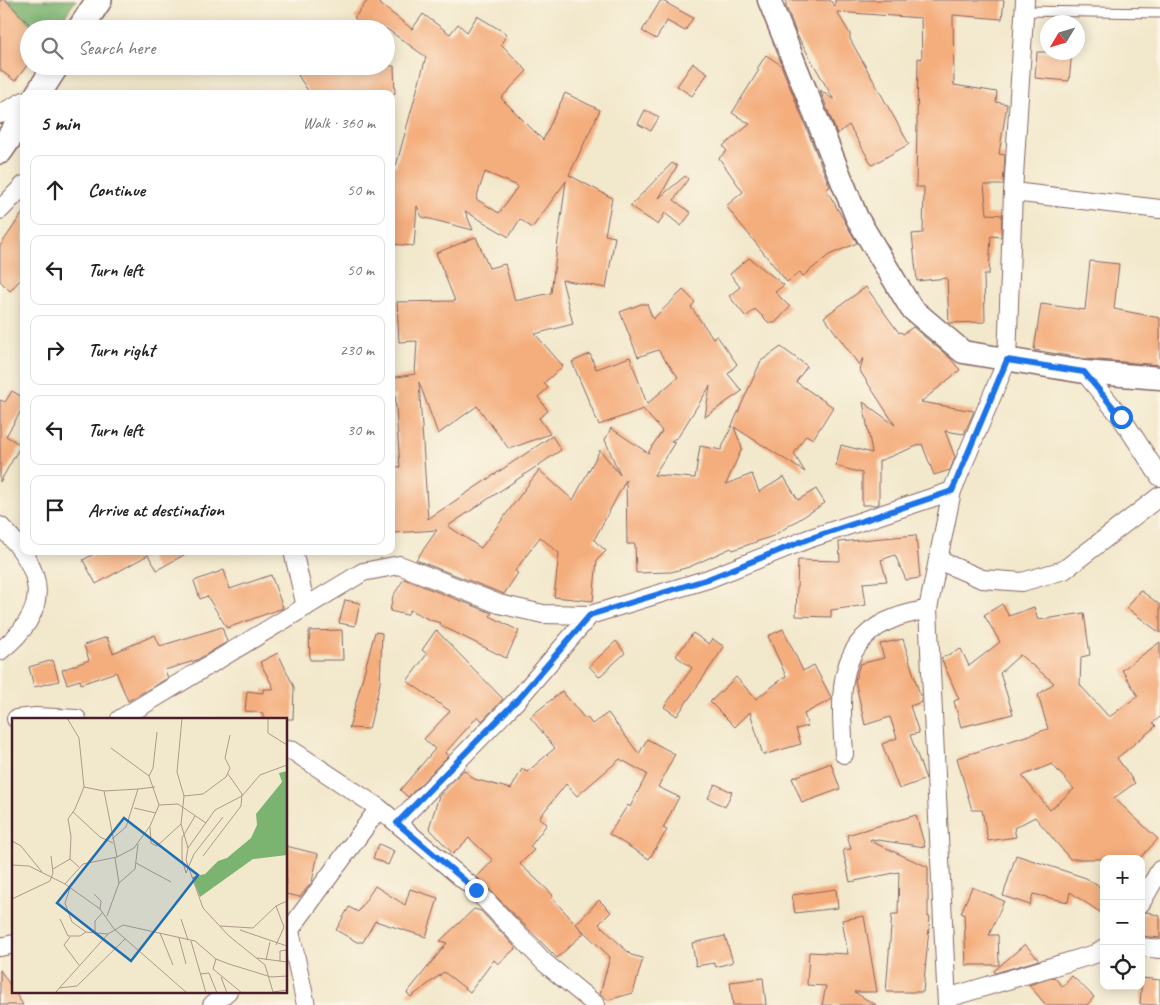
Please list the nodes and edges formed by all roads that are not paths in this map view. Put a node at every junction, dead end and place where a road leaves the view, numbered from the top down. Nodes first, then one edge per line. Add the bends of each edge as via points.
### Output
1 (99, 0) edge
2 (769, 0) edge
3 (1024, 6) edge
4 (1160, 13) edge
5 (86, 20) edge
6 (50, 75) edge
7 (39, 90) edge
8 (20, 103) edge
9 (0, 114) edge
10 (20, 122) edge
11 (0, 151) edge
12 (20, 189) edge
13 (1012, 192) junction
14 (1160, 209) edge
15 (0, 210) edge
16 (1007, 360) junction
17 (1084, 372) junction
18 (1160, 378) edge
19 (1160, 477) edge
20 (952, 491) junction
21 (1160, 496) edge
22 (0, 526) edge
23 (20, 549) edge
24 (24, 555) edge
25 (294, 555) edge
26 (938, 560) junction
27 (306, 607) junction
28 (928, 609) junction
29 (590, 615) junction
30 (0, 650) edge
31 (26, 718) edge
32 (56, 718) edge
33 (122, 718) edge
34 (288, 751) edge
35 (844, 754) dead end
36 (379, 808) junction
37 (397, 823) junction
38 (1160, 870) edge
39 (1143, 900) edge
40 (288, 933) edge
41 (1145, 947) edge
42 (1160, 949) edge
43 (1100, 951) edge
44 (227, 992) edge
45 (947, 1002) edge
46 (212, 1005) edge
47 (306, 1005) edge
48 (596, 1005) edge

1 - 5 main road
2 - 16 street via 857,218 911,308 964,352
3 - 4 lane
3 - 13 street
6 - 7 main road
8 - 9 street
10 - 11 main road
12 - 15 street
13 - 14 street
13 - 16 street
16 - 17 street
16 - 20 street
17 - 18 street
17 - 19 street via 1121,417
20 - 26 street
20 - 29 street via 808,539 708,579
21 - 26 street via 1064,570 1022,582 982,579
22 - 23 street
24 - 30 street via 35,573 37,598 34,615
25 - 27 street
26 - 28 street
27 - 29 street via 363,572 399,565 499,604 543,614
27 - 33 street
28 - 35 street via 894,618 853,649 841,689
28 - 45 street
29 - 37 street via 518,699
31 - 32 street
34 - 36 street
36 - 37 street
36 - 40 street
37 - 48 street via 476,890 545,963
38 - 39 street
40 - 47 street
41 - 42 street
43 - 45 street
44 - 46 street

